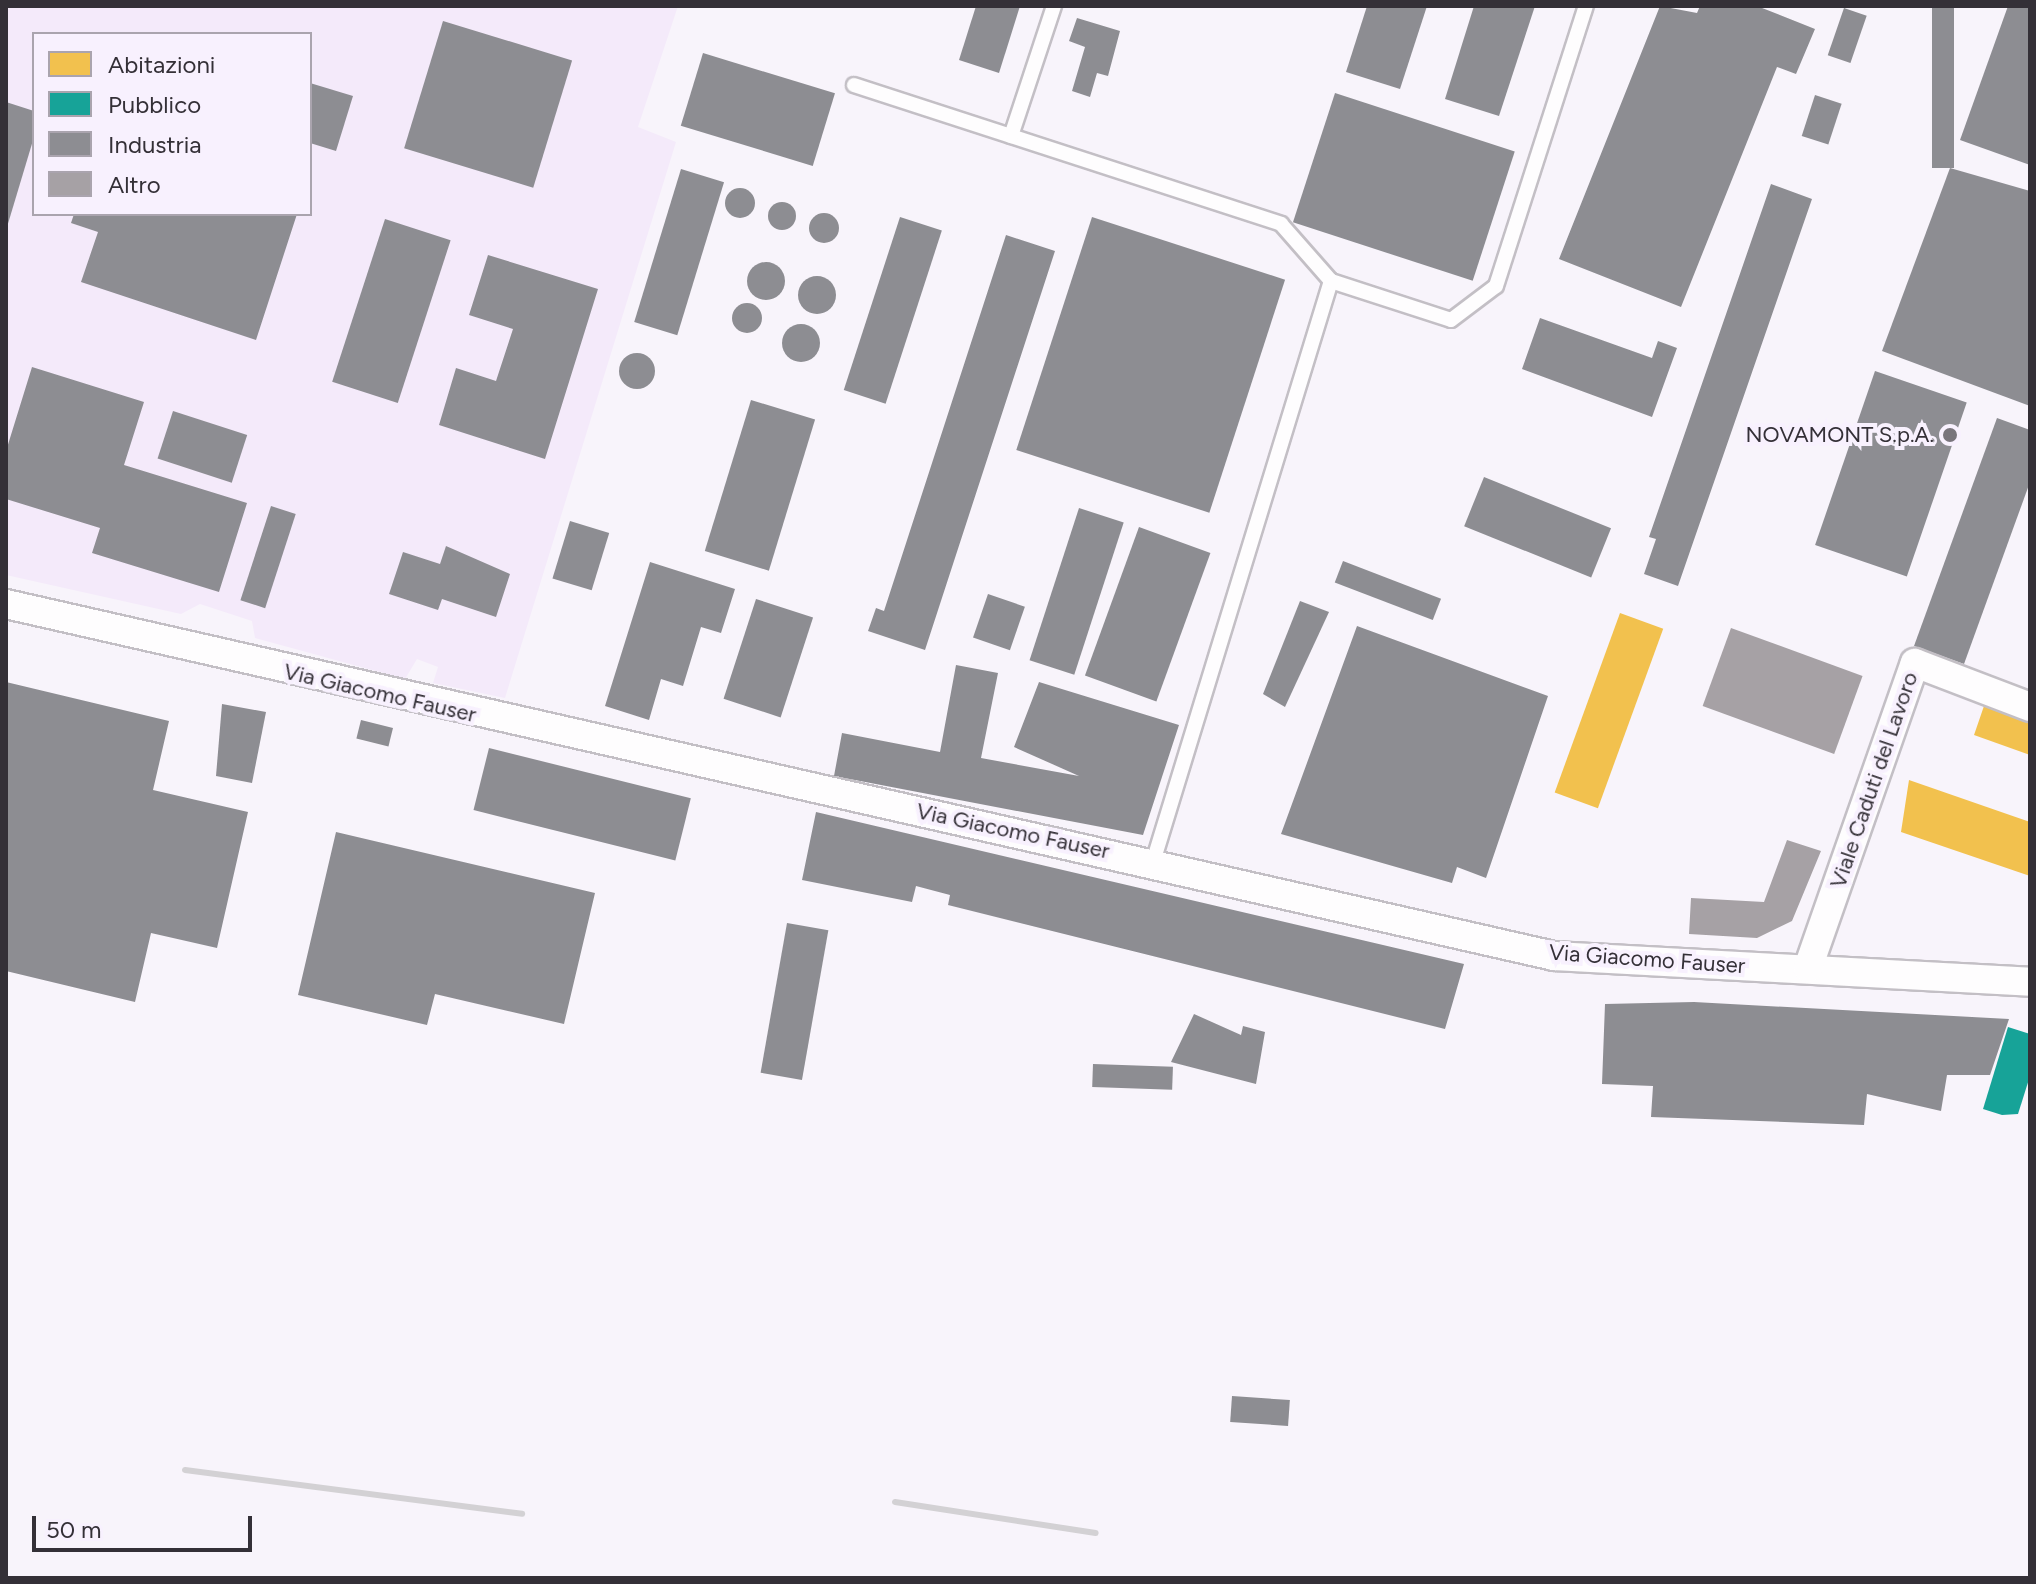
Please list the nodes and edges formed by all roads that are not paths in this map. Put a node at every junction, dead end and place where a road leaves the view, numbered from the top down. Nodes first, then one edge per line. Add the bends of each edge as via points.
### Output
1 (1054, 6) edge
2 (1586, 6) edge
3 (854, 85) dead end
4 (1011, 136) junction
5 (1331, 281) junction
6 (6, 604) edge
7 (2030, 707) edge
8 (1153, 862) junction
9 (1808, 968) junction
10 (2030, 982) edge

1 - 4 lane
2 - 5 lane via 1496,286 1451,320
3 - 4 lane
4 - 5 lane via 1281,224
5 - 8 lane
6 - 8 street, Via Giacomo Fauser
7 - 9 street, Viale Caduti del Lavoro via 1915,663
8 - 9 street, Via Giacomo Fauser via 1554,956
9 - 10 street, Via Giacomo Fauser

